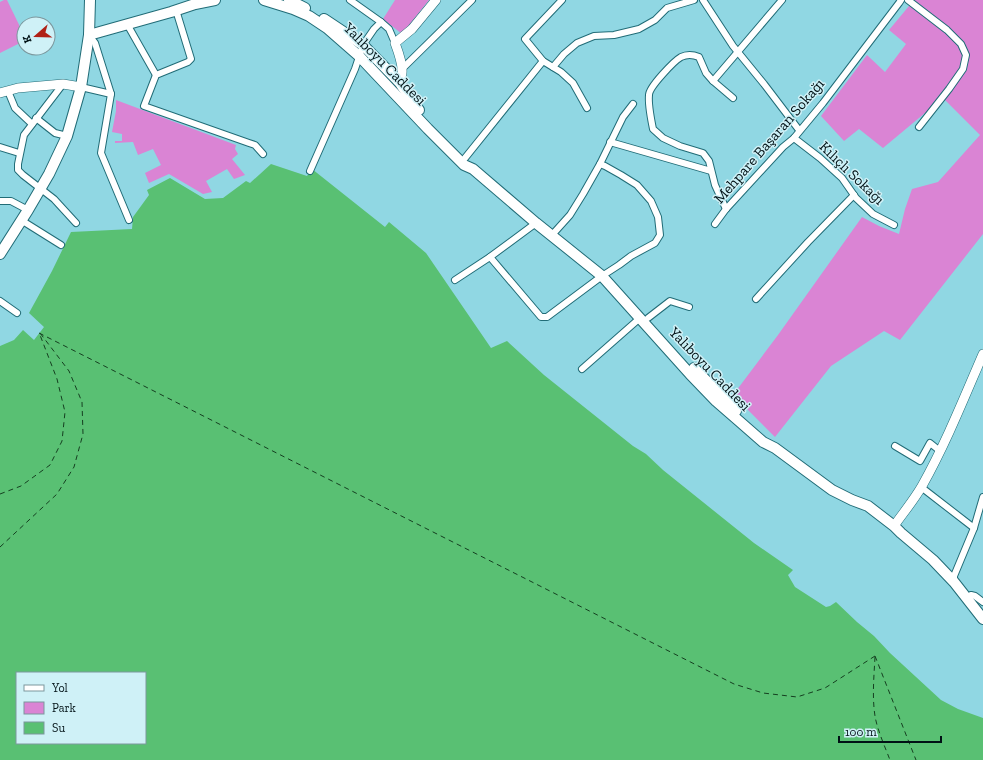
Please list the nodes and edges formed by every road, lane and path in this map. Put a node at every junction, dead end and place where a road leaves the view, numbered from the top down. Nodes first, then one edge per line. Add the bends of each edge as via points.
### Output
1 (90, 0) edge
2 (179, 0) edge
3 (215, 0) edge
4 (264, 0) edge
5 (289, 0) edge
6 (350, 0) edge
7 (436, 0) edge
8 (472, 0) edge
9 (562, 0) edge
10 (694, 0) edge
11 (703, 0) edge
12 (782, 0) edge
13 (901, 0) edge
14 (908, 0) edge
15 (193, 2) edge
16 (176, 10) junction
17 (381, 22) junction
18 (127, 24) junction
19 (89, 35) junction
20 (395, 44) junction
21 (363, 45) junction
22 (738, 52) junction
23 (359, 56) junction
24 (543, 61) junction
25 (552, 67) junction
26 (402, 69) junction
27 (156, 75) junction
28 (713, 81) junction
29 (400, 83) junction
30 (63, 84) junction
31 (81, 87) junction
32 (4, 92) edge
33 (111, 94) junction
34 (733, 98) dead end
35 (633, 104) dead end
36 (587, 108) dead end
37 (34, 121) junction
38 (919, 127) dead end
39 (799, 130) junction
40 (67, 136) junction
41 (794, 138) junction
42 (610, 142) junction
43 (0, 147) edge
44 (19, 153) junction
45 (263, 154) dead end
46 (465, 158) junction
47 (600, 164) junction
48 (473, 169) junction
49 (310, 171) dead end
50 (711, 171) junction
51 (40, 188) junction
52 (854, 195) junction
53 (0, 201) edge
54 (726, 209) junction
55 (28, 210) junction
56 (21, 220) junction
57 (129, 220) dead end
58 (76, 223) dead end
59 (536, 223) junction
60 (715, 224) dead end
61 (894, 225) dead end
62 (552, 235) junction
63 (60, 245) dead end
64 (1, 252) edge
65 (490, 257) junction
66 (602, 276) junction
67 (455, 280) dead end
68 (756, 299) dead end
69 (0, 301) edge
70 (689, 307) dead end
71 (17, 313) dead end
72 (644, 318) junction
73 (983, 354) edge
74 (582, 370) dead end
75 (895, 446) dead end
76 (940, 451) junction
77 (922, 487) junction
78 (983, 497) edge
79 (894, 526) junction
80 (974, 528) junction
81 (954, 579) junction
82 (971, 595) junction
83 (983, 602) edge
84 (983, 610) edge
85 (983, 619) edge

1 - 19 main road
2 - 16 main road
3 - 15 main road
4 - 23 main road, Yalıboyu Caddesi via 309,16
5 - 21 main road, Yalıboyu Caddesi via 327,20
6 - 17 street
7 - 20 main road via 412,29
8 - 26 street
9 - 24 street via 525,39
10 - 25 street via 667,8 655,20 639,29 614,35 594,36 577,43
11 - 22 street
12 - 22 street
13 - 39 street, Mehpare Başaran Sokağı via 823,103
14 - 38 street via 961,44 966,55 963,69
15 - 16 main road
16 - 18 main road
16 - 27 street via 191,59
17 - 20 street via 389,29
17 - 21 street
18 - 19 main road
18 - 27 street
19 - 31 main road
19 - 33 street via 95,43
20 - 26 main road
21 - 23 street
21 - 29 main road, Yalıboyu Caddesi
22 - 28 street
22 - 39 street
23 - 48 main road, Yalıboyu Caddesi via 464,165
23 - 49 street
24 - 25 street
24 - 46 street
25 - 36 street via 573,83
26 - 29 main road
27 - 45 street via 144,106 249,142
28 - 34 street
28 - 50 street via 706,73 699,56 691,54 680,57 648,93 653,129 663,138 703,154 710,161
29 - 46 main road, Yalıboyu Caddesi via 413,103
30 - 31 main road
30 - 32 main road via 18,88
30 - 37 street
31 - 33 street
31 - 40 main road
32 - 37 street via 15,108
33 - 57 street via 101,153
35 - 42 street
37 - 40 street via 55,133
37 - 44 street via 24,135
39 - 41 street, Mehpare Başaran Sokağı
40 - 51 main road
41 - 52 street, Kılıçlı Sokağı via 842,178
41 - 54 street, Mehpare Başaran Sokağı
42 - 47 street
42 - 50 street, Mehpare Başaran Sokağı
43 - 44 street
44 - 51 street via 18,170
46 - 48 main road, Yalıboyu Caddesi
47 - 62 street via 570,215
47 - 66 street via 637,185 651,201 658,217 660,235 655,243
48 - 59 main road, Yalıboyu Caddesi
50 - 54 street
51 - 55 main road
51 - 58 street
52 - 61 street, Kılıçlı Sokağı via 873,214
52 - 68 street
53 - 55 street via 11,201
54 - 60 street, Mehpare Başaran Sokağı
55 - 56 main road
56 - 63 street
56 - 64 main road
59 - 62 main road, Yalıboyu Caddesi
59 - 65 street
62 - 66 main road, Yalıboyu Caddesi
65 - 66 street via 541,317 547,317
65 - 67 street
66 - 72 main road, Yalıboyu Caddesi
69 - 71 street
70 - 72 street via 670,301
72 - 74 street
72 - 79 main road, Yalıboyu Caddesi via 767,438 774,448 832,490 868,506
73 - 76 main road
75 - 76 street via 920,461 930,443
76 - 77 main road
77 - 79 main road
77 - 80 street
78 - 80 street
79 - 81 main road, Yalıboyu Caddesi
80 - 81 street
81 - 82 main road
81 - 85 main road, Yalıboyu Caddesi
82 - 83 street
82 - 84 main road

